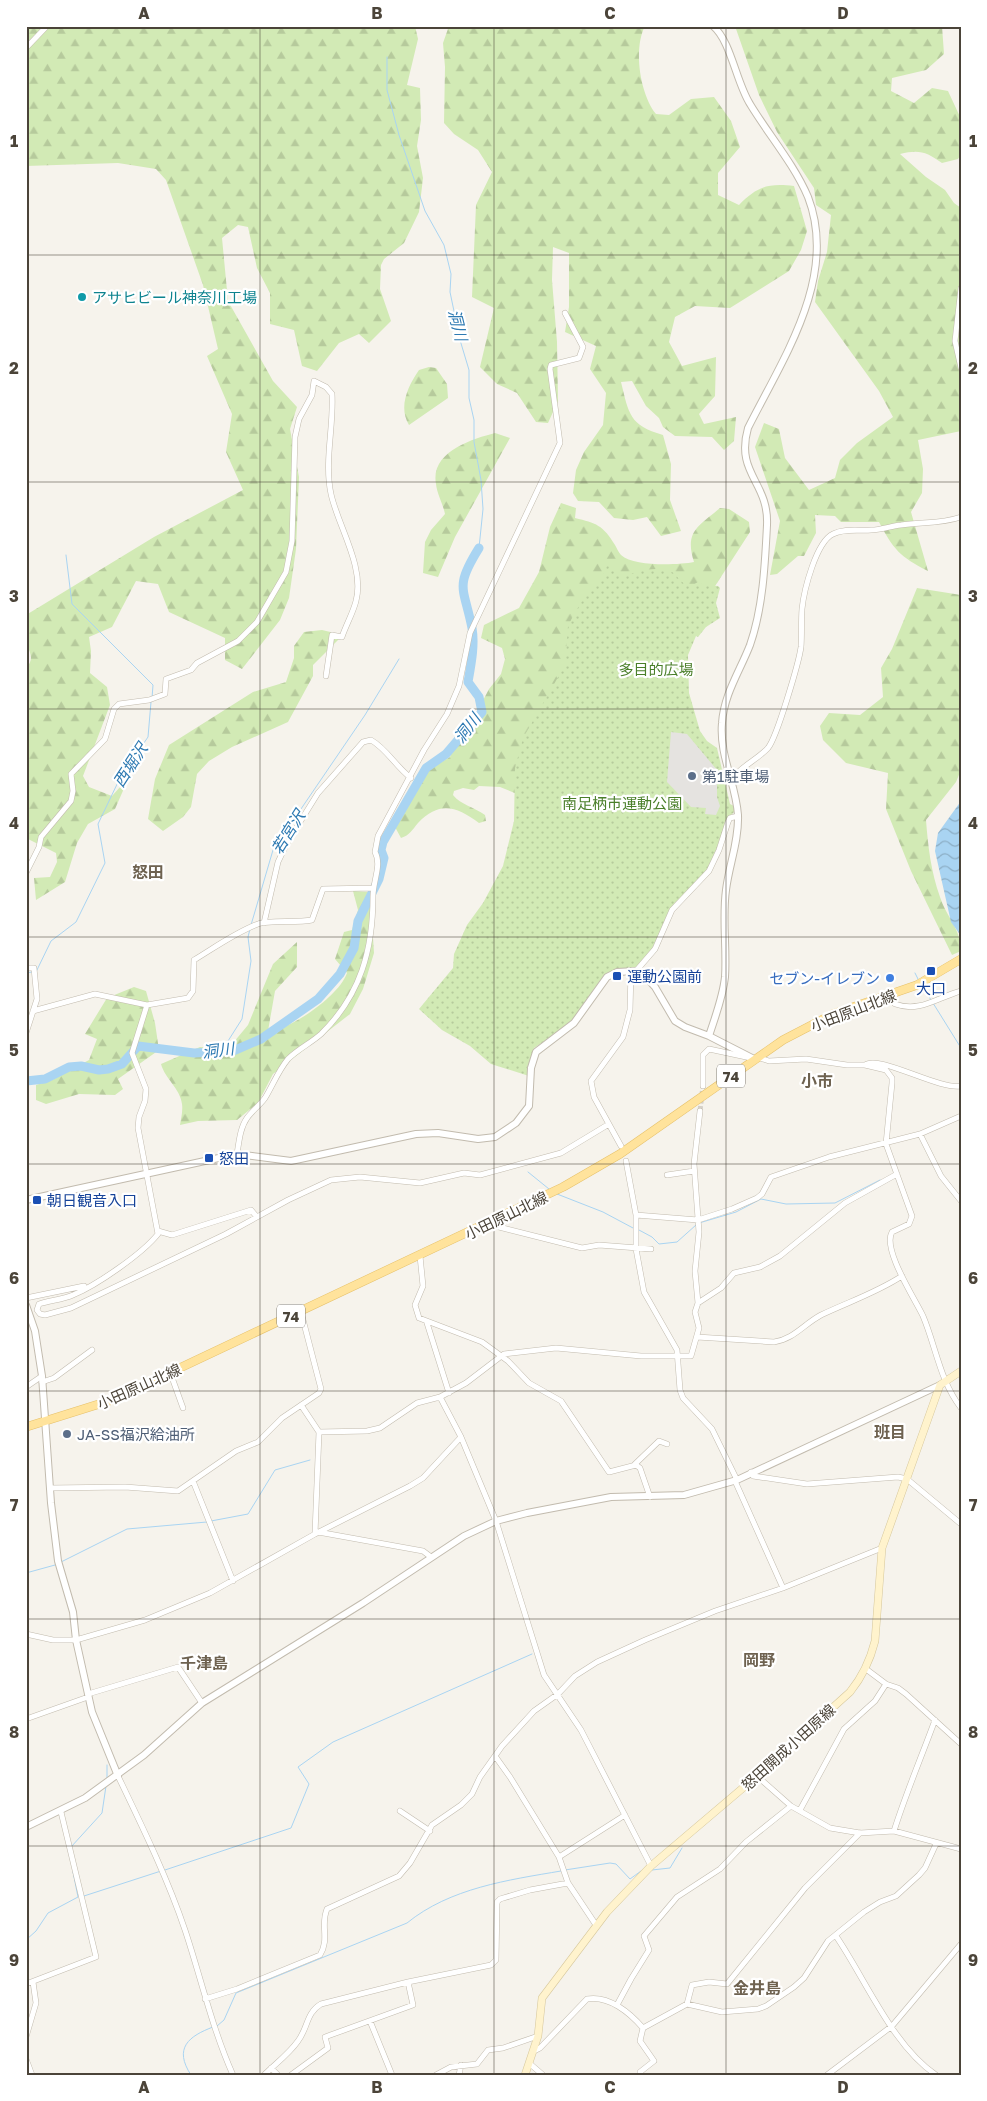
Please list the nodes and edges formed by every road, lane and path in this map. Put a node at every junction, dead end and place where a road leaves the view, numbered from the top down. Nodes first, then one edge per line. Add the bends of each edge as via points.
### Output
1 (47, 26) edge
2 (713, 26) edge
3 (26, 48) edge
4 (961, 288) edge
5 (565, 313) dead end
6 (961, 368) edge
7 (961, 517) edge
8 (326, 676) dead end
9 (411, 778) junction
10 (731, 780) junction
11 (738, 816) junction
12 (26, 873) edge
13 (373, 888) junction
14 (264, 923) junction
15 (960, 961) edge
16 (26, 968) edge
17 (634, 971) junction
18 (961, 991) edge
19 (889, 996) junction
20 (147, 1005) junction
21 (33, 1011) junction
22 (26, 1033) edge
23 (709, 1036) junction
24 (755, 1058) junction
25 (865, 1065) junction
26 (703, 1086) tunnel mouth
27 (961, 1086) edge
28 (26, 1089) edge
29 (26, 1104) edge
30 (700, 1111) tunnel mouth
31 (961, 1116) edge
32 (609, 1124) junction
33 (920, 1134) junction
34 (886, 1144) junction
35 (622, 1146) dead end
36 (237, 1154) junction
37 (626, 1161) dead end
38 (694, 1171) junction
39 (147, 1174) junction
40 (897, 1174) junction
41 (667, 1175) dead end
42 (26, 1200) edge
43 (961, 1201) edge
44 (636, 1214) junction
45 (257, 1216) junction
46 (698, 1220) junction
47 (487, 1224) junction
48 (158, 1232) junction
49 (636, 1249) junction
50 (651, 1249) dead end
51 (420, 1256) junction
52 (902, 1276) junction
53 (92, 1284) junction
54 (26, 1298) edge
55 (698, 1303) junction
56 (26, 1305) edge
57 (301, 1312) junction
58 (427, 1323) junction
59 (697, 1337) junction
60 (92, 1350) dead end
61 (500, 1355) junction
62 (677, 1357) junction
63 (961, 1371) edge
64 (170, 1372) junction
65 (42, 1379) junction
66 (942, 1383) junction
67 (26, 1387) edge
68 (449, 1393) junction
69 (440, 1397) junction
70 (301, 1405) junction
71 (183, 1408) dead end
72 (961, 1408) edge
73 (46, 1422) junction
74 (26, 1427) edge
75 (319, 1432) junction
76 (461, 1438) junction
77 (667, 1444) dead end
78 (634, 1465) junction
79 (751, 1472) junction
80 (907, 1479) junction
81 (736, 1480) junction
82 (193, 1481) junction
83 (50, 1488) junction
84 (650, 1497) junction
85 (496, 1521) junction
86 (961, 1524) edge
87 (316, 1533) junction
88 (882, 1548) junction
89 (431, 1557) junction
90 (233, 1581) junction
91 (783, 1588) junction
92 (26, 1634) edge
93 (76, 1640) junction
94 (866, 1669) junction
95 (886, 1684) junction
96 (558, 1694) junction
97 (88, 1696) junction
98 (202, 1703) junction
99 (26, 1719) edge
100 (935, 1720) junction
101 (961, 1744) edge
102 (495, 1756) junction
103 (118, 1776) junction
104 (757, 1776) junction
105 (790, 1806) junction
106 (800, 1810) junction
107 (400, 1811) dead end
108 (61, 1812) junction
109 (625, 1815) junction
110 (26, 1827) edge
111 (894, 1831) junction
112 (430, 1832) junction
113 (860, 1834) junction
114 (936, 1844) junction
115 (960, 1848) edge
116 (559, 1857) junction
117 (650, 1867) junction
118 (568, 1883) junction
119 (596, 1925) junction
120 (836, 1936) junction
121 (961, 1944) edge
122 (33, 1982) junction
123 (408, 1982) junction
124 (26, 1984) edge
125 (205, 1999) junction
126 (687, 2004) junction
127 (617, 2006) junction
128 (370, 2020) junction
129 (892, 2026) junction
130 (643, 2028) junction
131 (538, 2036) junction
132 (26, 2037) edge
133 (534, 2051) junction
134 (26, 2059) edge
135 (529, 2064) junction
136 (461, 2065) junction
137 (271, 2068) junction
138 (32, 2075) edge
139 (233, 2075) edge
140 (264, 2075) edge
141 (278, 2075) edge
142 (291, 2075) edge
143 (392, 2075) edge
144 (436, 2075) edge
145 (459, 2075) edge
146 (525, 2075) edge
147 (543, 2075) edge
148 (641, 2075) edge
149 (827, 2075) edge
150 (936, 2075) edge

1 - 3 street
2 - 10 street via 723,38 742,92 807,195 816,230 814,270 803,315 744,441 745,461 762,492 767,520 756,623 750,645 728,691 723,714 722,744
4 - 6 street via 955,341
5 - 9 street via 583,347 579,358 551,365 550,369 560,443 470,633 459,686 447,714
7 - 10 street via 943,522 839,532 826,538 817,553 807,588 796,666 774,734 768,747
8 - 12 street via 332,636 342,637 356,601 357,581 331,493 332,394 314,381 312,395 299,419 295,437 292,541 286,572 275,593 257,622 238,641 197,663 191,670 166,679 165,694 150,700 119,704 114,709 105,738 71,774 73,792 68,807 41,837
9 - 13 street via 378,836 375,852 379,859
9 - 14 street via 398,768 379,744 371,740 363,742 318,794 287,843 278,862
10 - 11 street
11 - 17 street via 730,818 709,871 672,910 655,949
11 - 23 street via 726,889 725,978
13 - 14 street via 323,889 312,920
13 - 36 street via 371,937 359,981 349,1002 320,1036 289,1058 278,1072 264,1098 246,1118
14 - 20 street via 194,960 194,991 188,998
15 - 19 main road, 小田原山北線 / 74
16 - 21 street via 34,968 37,999
17 - 23 street via 644,975 655,987 675,1020
17 - 32 street via 626,1029 616,1049 591,1081 594,1097
17 - 36 street via 617,972 607,977 574,1023 536,1052 531,1068 529,1106 516,1123 495,1137 423,1134 291,1161
18 - 19 street via 916,1006 895,1004
19 - 24 main road, 小田原山北線 / 74 via 807,1026
20 - 21 street via 95,994
20 - 39 street via 132,1053 146,1089 138,1128
21 - 22 street
23 - 24 street
24 - 25 street
24 - 26 street via 709,1049 703,1055
24 - 47 main road, 小田原山北線 / 74 via 606,1164
25 - 27 street via 891,1066 942,1085
25 - 34 street via 886,1070 892,1078
28 - 29 street
30 - 38 street
31 - 33 street
32 - 35 street
32 - 45 street via 561,1153 480,1174 464,1173 420,1183 354,1177 331,1180
33 - 34 street
33 - 43 street via 941,1176
34 - 40 street
34 - 46 street via 797,1166 771,1177 757,1198
36 - 39 street
37 - 44 street
38 - 41 street
38 - 46 street
39 - 42 street
39 - 48 street
40 - 52 street via 912,1216 909,1224 892,1232 890,1238
40 - 55 street via 845,1202 780,1256 760,1267 734,1273
44 - 46 street
44 - 49 street
45 - 48 street via 251,1210 172,1235
45 - 53 street via 71,1308 45,1315 37,1310 39,1304 73,1295
46 - 55 street via 695,1271
47 - 49 street via 582,1248 599,1245
47 - 51 main road, 小田原山北線 / 74
48 - 53 street via 150,1244
49 - 50 street
49 - 62 street via 644,1292 675,1346
51 - 57 main road, 小田原山北線 / 74
51 - 58 street via 423,1286 415,1310
52 - 59 street via 885,1287 821,1315 784,1340
52 - 66 street via 926,1324
53 - 54 street
55 - 59 street via 695,1312 699,1324
56 - 65 street
57 - 64 main road, 小田原山北線 / 74
57 - 70 street via 321,1384 319,1393
58 - 61 street via 475,1338
58 - 68 street
59 - 62 street via 691,1356
60 - 65 street via 54,1378
61 - 62 street via 556,1348
61 - 68 street via 466,1384
61 - 78 street via 529,1383 565,1403 609,1472
62 - 81 street via 683,1398 712,1429
63 - 66 main road
64 - 71 street
64 - 73 main road, 小田原山北線 / 74 via 112,1400
65 - 67 street
65 - 73 street
66 - 72 street
66 - 79 street
66 - 80 main road, 怒田開成小田原線
68 - 69 street
69 - 75 street via 417,1403 380,1428
69 - 76 street
70 - 75 street
70 - 82 street via 282,1418 258,1442 236,1451
73 - 74 main road, 小田原山北線 / 74
73 - 83 street
75 - 87 street
76 - 85 street
76 - 87 street via 423,1478
77 - 78 street via 659,1441
78 - 84 street via 640,1468
79 - 80 street via 753,1476 807,1484
79 - 81 street
80 - 86 street
80 - 88 main road, 怒田開成小田原線
81 - 84 street via 684,1495
81 - 91 street
82 - 83 street via 174,1492 126,1487
82 - 90 street
83 - 93 street via 59,1564 73,1612
84 - 85 street via 604,1498
85 - 89 street via 456,1540
85 - 96 street via 544,1674
87 - 89 street via 423,1551
87 - 90 street
88 - 91 street
88 - 94 main road, 怒田開成小田原線 via 875,1641
89 - 98 street
90 - 93 street via 145,1620
91 - 96 street via 715,1611 605,1658 575,1676
92 - 93 street via 53,1640
93 - 97 street
94 - 95 street
94 - 104 main road, 怒田開成小田原線 via 850,1692
95 - 100 street via 898,1688
95 - 106 street via 875,1702 844,1729
96 - 102 street via 534,1711
96 - 109 street via 581,1730
97 - 98 street via 178,1667
97 - 99 street
97 - 103 street
98 - 103 street
100 - 101 street
100 - 111 street
102 - 112 street via 472,1794 432,1825
102 - 116 street
103 - 108 street
103 - 125 street via 173,1899
104 - 105 street
104 - 117 main road, 怒田開成小田原線
105 - 106 street
105 - 127 street via 746,1842 720,1869 677,1897 644,1936 649,1950
106 - 113 street via 830,1828
107 - 112 street
108 - 110 street
108 - 122 street via 96,1957
109 - 116 street
109 - 117 street
111 - 113 street
111 - 114 street
112 - 125 street via 399,1876 327,1909 323,1922 327,1938 320,1955
113 - 126 street via 805,1888 727,1984 708,1982 692,1985
114 - 115 street
114 - 120 street via 919,1876 896,1896 864,1912
116 - 118 street
117 - 119 main road, 怒田開成小田原線
118 - 119 street
118 - 123 street via 500,1899 496,1960 491,1965
119 - 131 main road, 怒田開成小田原線 via 542,1998
120 - 126 street via 828,1941 804,1978 766,2006 722,2012
120 - 129 street
121 - 129 street
122 - 124 street
122 - 132 street via 36,2003
123 - 128 street via 413,2005
123 - 137 street via 321,2004 308,2017 298,2042
125 - 139 street
126 - 130 street
127 - 130 street
127 - 133 street via 587,1999
128 - 142 street via 325,2037 328,2048
128 - 143 street
129 - 149 street
129 - 150 street via 916,2058
130 - 148 street via 640,2041 654,2061 640,2072
131 - 133 main road, 怒田開成小田原線
131 - 136 street via 488,2050 477,2064
133 - 135 main road, 怒田開成小田原線
134 - 138 street
135 - 146 main road, 怒田開成小田原線
135 - 147 street
136 - 144 street
136 - 145 street
137 - 140 street
137 - 141 street

